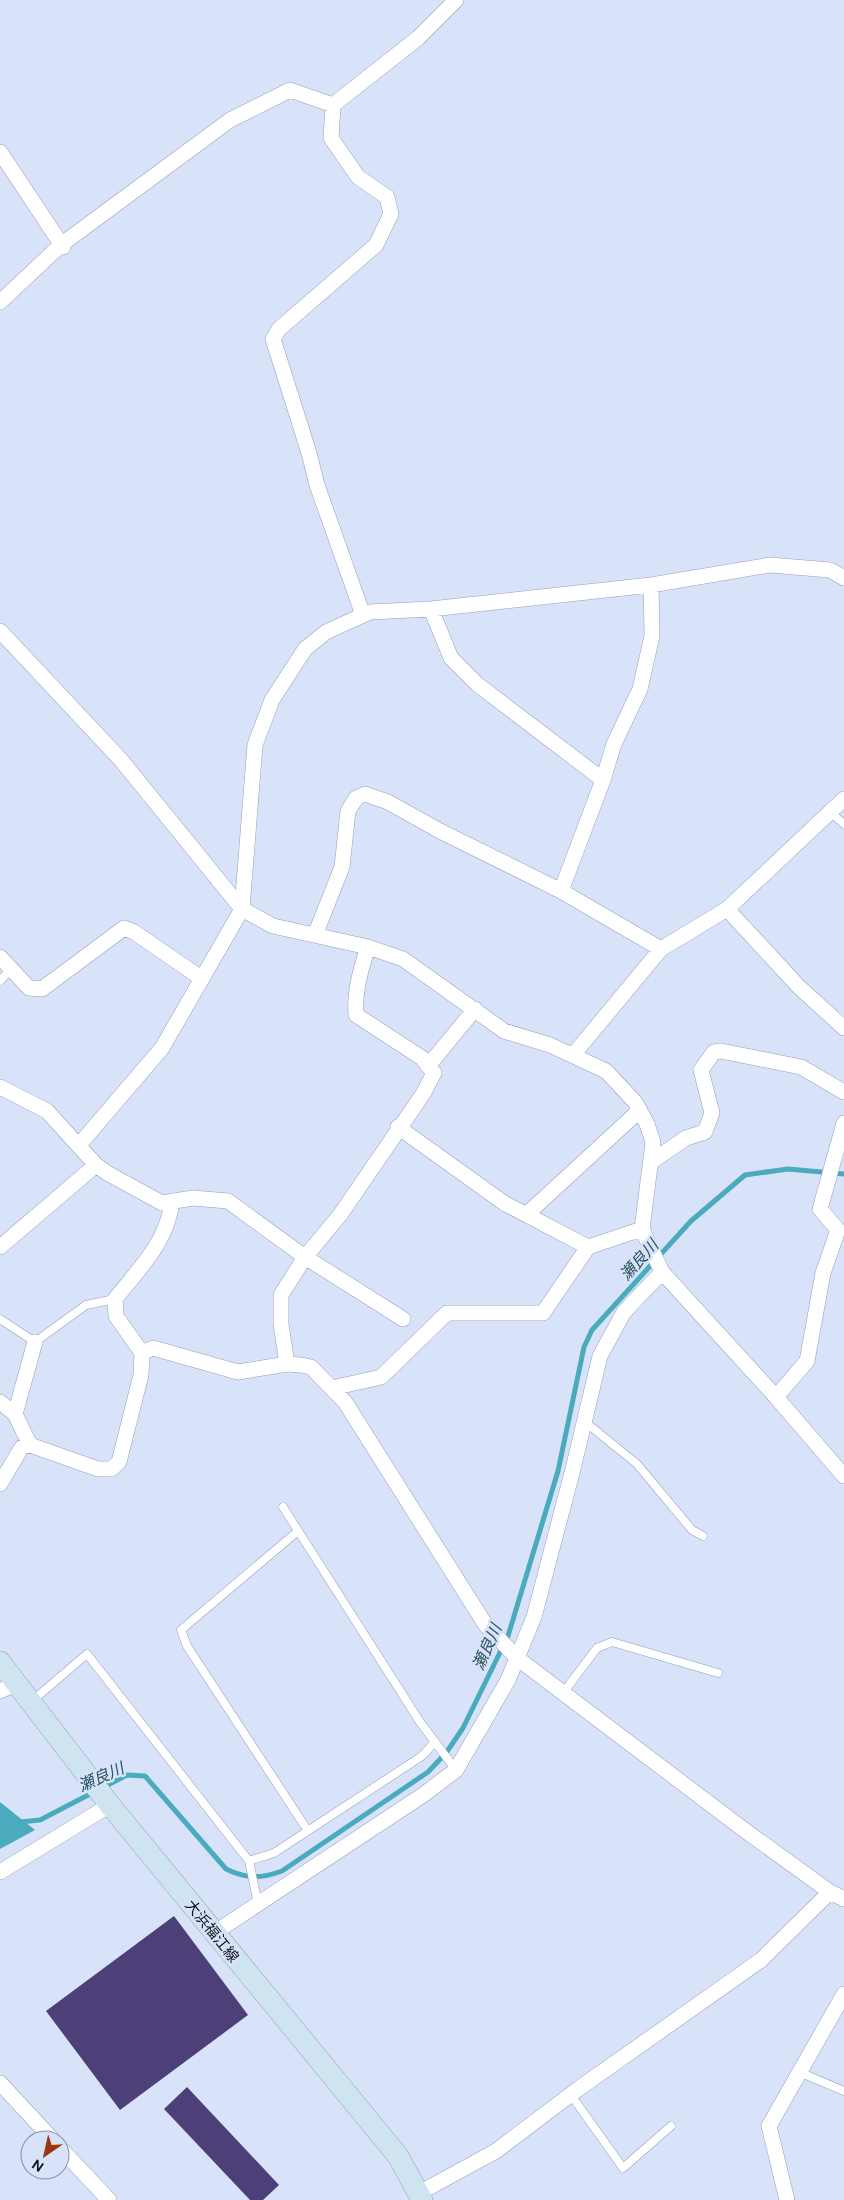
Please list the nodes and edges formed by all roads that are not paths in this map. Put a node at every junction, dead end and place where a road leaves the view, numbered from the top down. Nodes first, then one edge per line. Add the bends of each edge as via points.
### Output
1 (456, 0) edge
2 (333, 105) junction
3 (0, 152) edge
4 (63, 245) junction
5 (0, 302) edge
6 (844, 578) edge
7 (651, 585) junction
8 (431, 609) junction
9 (363, 615) junction
10 (0, 631) edge
11 (603, 780) junction
12 (844, 799) edge
13 (831, 813) junction
14 (844, 824) edge
15 (561, 891) junction
16 (242, 908) junction
17 (727, 909) junction
18 (315, 935) junction
19 (368, 947) junction
20 (661, 949) junction
21 (0, 957) edge
22 (12, 969) junction
23 (201, 978) junction
24 (0, 981) edge
25 (475, 1009) junction
26 (844, 1028) edge
27 (573, 1055) junction
28 (428, 1066) junction
29 (0, 1087) edge
30 (844, 1092) edge
31 (640, 1110) junction
32 (844, 1123) edge
33 (398, 1127) junction
34 (78, 1146) junction
35 (651, 1162) junction
36 (96, 1165) junction
37 (172, 1201) junction
38 (527, 1214) junction
39 (642, 1228) junction
40 (0, 1247) edge
41 (588, 1247) junction
42 (305, 1256) junction
43 (662, 1272) junction
44 (115, 1299) junction
45 (0, 1319) edge
46 (403, 1319) dead end
47 (35, 1342) junction
48 (142, 1353) junction
49 (287, 1364) junction
50 (332, 1388) junction
51 (776, 1397) junction
52 (0, 1402) edge
53 (15, 1414) junction
54 (584, 1421) junction
55 (30, 1445) junction
56 (844, 1476) edge
57 (0, 1484) edge
58 (283, 1507) dead end
59 (298, 1531) junction
60 (703, 1536) dead end
61 (517, 1658) junction
62 (0, 1662) edge
63 (718, 1672) dead end
64 (8, 1687) edge
65 (563, 1693) junction
66 (30, 1703) junction
67 (435, 1742) junction
68 (456, 1770) junction
69 (110, 1805) junction
70 (308, 1831) junction
71 (249, 1861) junction
72 (0, 1872) edge
73 (837, 1895) edge
74 (258, 1904) junction
75 (214, 1933) junction
76 (844, 1994) edge
77 (799, 2072) junction
78 (0, 2083) edge
79 (844, 2091) edge
80 (570, 2095) junction
81 (671, 2126) dead end
82 (44, 2130) edge
83 (70, 2159) edge
84 (421, 2196) edge
85 (784, 2198) edge
86 (109, 2200) edge

1 - 2 street via 418,38
2 - 4 street via 290,90 247,111 230,120
2 - 9 street via 331,138 358,177 387,198 392,214 376,245 279,329 273,339 317,485
3 - 4 street
4 - 5 street
6 - 7 street via 830,570 770,565
7 - 8 street
7 - 11 street via 652,636 640,689 614,744
8 - 9 street
8 - 11 street via 451,658 477,684
9 - 16 street via 326,632 304,649 272,700 255,745
10 - 16 street via 121,760
11 - 15 street
12 - 13 street
13 - 14 lane
13 - 17 street
15 - 18 street via 388,802 365,794 356,798 348,811 342,867
15 - 20 street
16 - 18 street via 273,926
16 - 23 street
17 - 20 street
17 - 26 street via 799,986
18 - 19 street
19 - 25 street via 403,959
19 - 28 street via 355,1002 356,1015 422,1058
20 - 27 street
21 - 22 street
22 - 23 street via 29,988 42,989 124,928
22 - 24 lane
23 - 34 street via 162,1048
25 - 27 street via 504,1031
25 - 28 street
27 - 31 street via 606,1071
28 - 33 street via 434,1073 430,1082
29 - 34 street via 47,1111
30 - 35 street via 801,1067 714,1052 701,1070 712,1112 705,1132 686,1138
31 - 35 street via 653,1142
31 - 38 street
32 - 51 street via 820,1209 838,1230 822,1274 807,1361
33 - 38 street via 504,1203
33 - 42 street via 340,1215
34 - 36 street
35 - 39 street
36 - 37 street via 162,1203
36 - 40 street
37 - 42 street via 193,1198 228,1201
37 - 44 street via 159,1244
38 - 41 street
39 - 41 street
39 - 43 street
41 - 50 street via 544,1313 447,1313 381,1377
42 - 46 street
42 - 49 street via 281,1295 281,1324
43 - 51 street
43 - 54 street via 624,1312 600,1356
44 - 47 lane via 86,1305
44 - 48 street via 116,1316
45 - 47 lane
47 - 53 street
48 - 49 street via 153,1348 238,1372
48 - 55 street via 141,1376 119,1462 111,1469 98,1469
49 - 50 street via 311,1367
50 - 61 street via 345,1402 485,1624
51 - 56 street
52 - 53 street
53 - 55 street
54 - 60 lane via 637,1464 692,1530
54 - 61 street via 534,1617
55 - 57 street via 22,1447
58 - 59 lane
59 - 67 lane
59 - 70 lane via 181,1630 187,1646
61 - 65 street
61 - 68 street via 508,1680
62 - 64 main road, 大浜福江線
63 - 65 lane via 612,1642 597,1648
64 - 66 main road, 大浜福江線
65 - 73 street via 743,1829
66 - 69 main road, 大浜福江線
66 - 71 lane via 87,1654
67 - 68 lane
67 - 70 lane via 422,1756
68 - 74 street
69 - 72 street
69 - 75 main road, 大浜福江線
70 - 71 lane via 274,1853
71 - 74 lane
73 - 80 street via 761,1960
74 - 75 street
75 - 84 main road, 大浜福江線 via 398,2156
76 - 77 street
77 - 79 lane
77 - 85 street via 769,2126
78 - 82 street
80 - 81 lane via 623,2168
80 - 84 street via 496,2151
83 - 86 street

